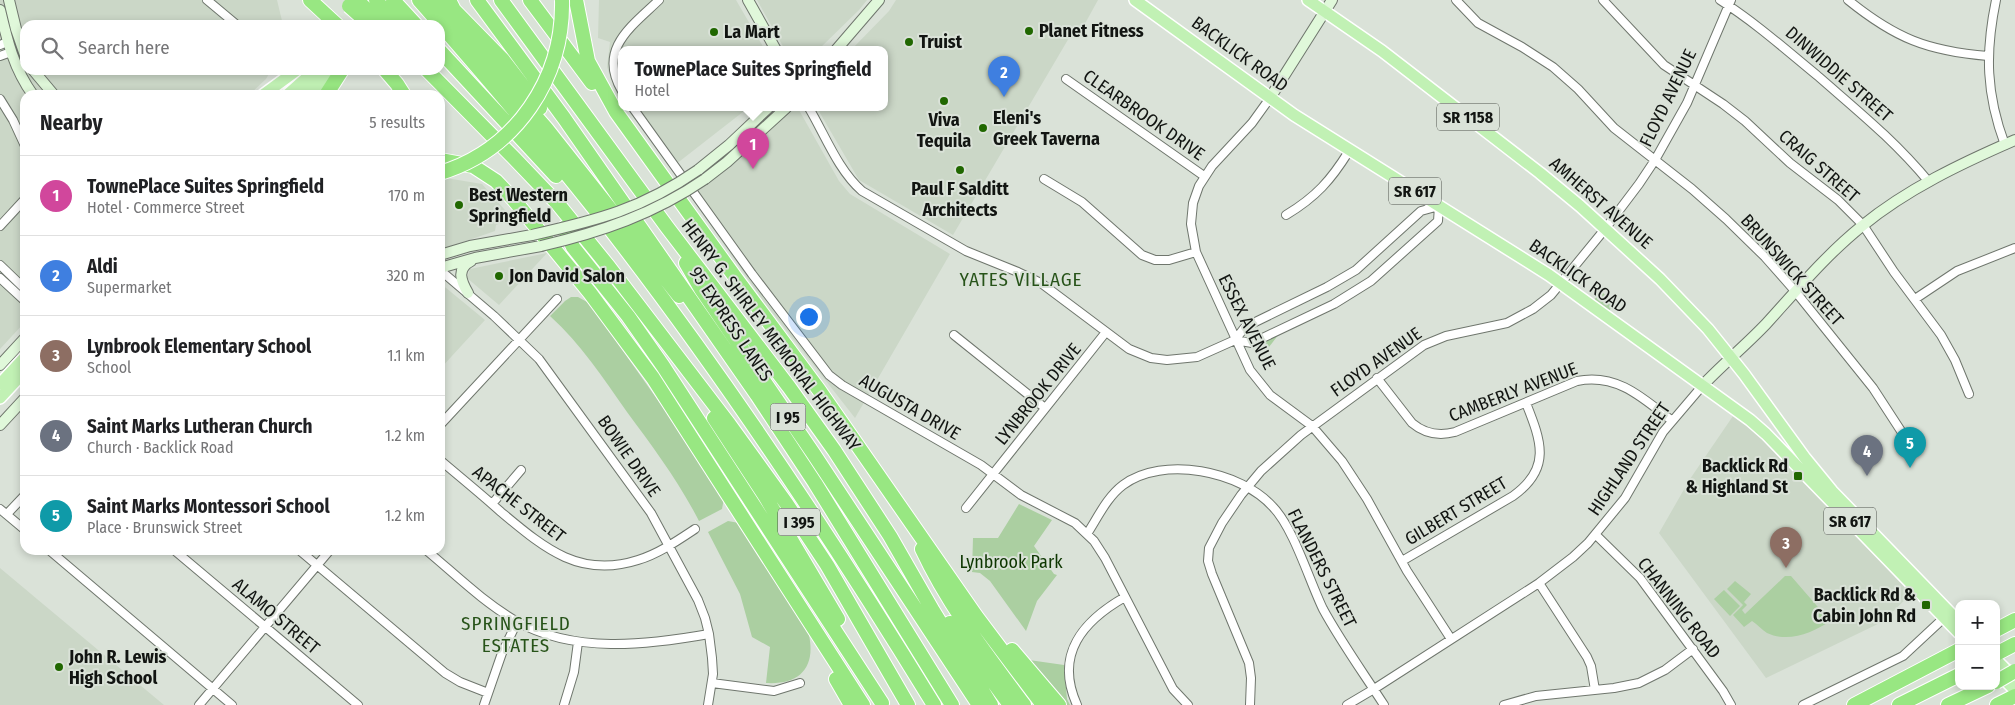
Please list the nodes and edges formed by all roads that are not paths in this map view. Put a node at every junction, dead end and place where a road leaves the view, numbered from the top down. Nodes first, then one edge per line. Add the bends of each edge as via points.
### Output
1 (9, 0) edge
2 (207, 0) edge
3 (310, 0) edge
4 (376, 0) edge
5 (393, 0) edge
6 (398, 0) edge
7 (415, 0) edge
8 (419, 0) edge
9 (477, 0) edge
10 (501, 0) edge
11 (530, 0) edge
12 (562, 0) edge
13 (576, 0) edge
14 (659, 0) edge
15 (748, 0) edge
16 (880, 0) edge
17 (1135, 0) edge
18 (1308, 0) edge
19 (1332, 0) edge
20 (1456, 0) edge
21 (1603, 0) edge
22 (1720, 0) edge
23 (1848, 0) edge
24 (1996, 0) edge
25 (350, 2) edge
26 (1730, 3) edge
27 (439, 5) edge
28 (0, 10) edge
29 (1325, 11) junction
30 (230, 20) edge
31 (332, 20) edge
32 (365, 20) edge
33 (375, 20) edge
34 (375, 20) edge
35 (393, 20) edge
36 (393, 20) edge
37 (411, 20) edge
38 (20, 41) edge
39 (6, 46) edge
40 (774, 46) edge
41 (840, 46) edge
42 (0, 56) edge
43 (445, 56) edge
44 (1988, 56) junction
45 (20, 73) edge
46 (21, 75) edge
47 (38, 75) edge
48 (290, 75) edge
49 (310, 75) edge
50 (324, 75) edge
51 (337, 75) edge
52 (339, 75) edge
53 (389, 75) edge
54 (424, 75) edge
55 (435, 76) edge
56 (1066, 79) dead end
57 (618, 82) edge
58 (1694, 86) junction
59 (30, 90) edge
60 (50, 90) edge
61 (271, 90) edge
62 (293, 90) edge
63 (306, 90) edge
64 (321, 90) edge
65 (329, 90) edge
66 (401, 90) edge
67 (444, 90) edge
68 (445, 91) edge
69 (455, 98) junction
70 (1270, 98) junction
71 (0, 99) edge
72 (635, 111) edge
73 (765, 111) edge
74 (783, 111) edge
75 (811, 111) edge
76 (616, 112) junction
77 (20, 135) edge
78 (2015, 140) edge
79 (2004, 145) junction
80 (1350, 151) junction
81 (1655, 160) junction
82 (445, 161) edge
83 (445, 171) edge
84 (1204, 176) junction
85 (1044, 180) dead end
86 (1929, 182) junction
87 (20, 204) edge
88 (1439, 206) junction
89 (1286, 215) dead end
90 (1863, 225) junction
91 (0, 226) edge
92 (667, 227) junction
93 (1605, 229) junction
94 (566, 234) junction
95 (2014, 250) edge
96 (1196, 252) junction
97 (445, 254) edge
98 (480, 257) junction
99 (0, 265) edge
100 (445, 268) edge
101 (445, 273) edge
102 (645, 276) junction
103 (0, 278) edge
104 (1561, 283) junction
105 (20, 284) edge
106 (1795, 291) junction
107 (468, 293) junction
108 (20, 296) edge
109 (1914, 299) junction
110 (557, 300) dead end
111 (1106, 332) junction
112 (954, 335) dead end
113 (519, 340) junction
114 (1236, 340) junction
115 (20, 343) edge
116 (672, 352) junction
117 (1732, 358) junction
118 (20, 362) edge
119 (0, 365) edge
120 (20, 377) edge
121 (1377, 378) junction
122 (0, 384) edge
123 (1703, 385) junction
124 (1968, 394) dead end
125 (757, 395) junction
126 (0, 398) edge
127 (20, 403) edge
128 (1526, 403) junction
129 (1045, 408) junction
130 (445, 420) edge
131 (1671, 420) junction
132 (0, 425) edge
133 (1312, 426) junction
134 (1901, 431) dead end
135 (445, 464) edge
136 (521, 470) dead end
137 (993, 474) junction
138 (1824, 481) joint
139 (1248, 486) junction
140 (20, 500) edge
141 (492, 504) junction
142 (966, 508) dead end
143 (0, 509) edge
144 (7, 514) junction
145 (906, 516) junction
146 (20, 526) edge
147 (695, 529) dead end
148 (1087, 534) junction
149 (1596, 535) junction
150 (890, 536) junction
151 (669, 545) junction
152 (55, 555) edge
153 (180, 555) edge
154 (305, 555) edge
155 (326, 555) edge
156 (432, 555) edge
157 (937, 559) junction
158 (1402, 561) junction
159 (317, 565) junction
160 (1539, 582) junction
161 (786, 586) junction
162 (1126, 597) junction
163 (1947, 616) junction
164 (1955, 620) edge
165 (2015, 620) edge
166 (517, 622) junction
167 (265, 627) junction
168 (1955, 627) edge
169 (2000, 628) edge
170 (709, 634) junction
171 (1451, 639) junction
172 (578, 642) junction
173 (1693, 649) junction
174 (1955, 652) edge
175 (2000, 664) edge
176 (2015, 671) edge
177 (2000, 675) edge
178 (1955, 677) edge
179 (2015, 679) edge
180 (2000, 680) edge
181 (800, 683) dead end
182 (712, 684) junction
183 (213, 688) junction
184 (1374, 690) junction
185 (1595, 690) junction
186 (1980, 690) edge
187 (1981, 690) edge
188 (2015, 690) edge
189 (488, 693) junction
190 (882, 704) edge
191 (1902, 704) edge
192 (199, 705) edge
193 (232, 705) edge
194 (358, 705) edge
195 (484, 705) edge
196 (564, 705) edge
197 (708, 705) edge
198 (851, 705) edge
199 (863, 705) edge
200 (908, 705) edge
201 (934, 705) edge
202 (952, 705) edge
203 (979, 705) edge
204 (991, 705) edge
205 (1010, 705) edge
206 (1024, 705) edge
207 (1043, 705) edge
208 (1059, 705) edge
209 (1076, 705) edge
210 (1188, 705) edge
211 (1250, 705) edge
212 (1347, 705) edge
213 (1384, 705) edge
214 (1504, 705) edge
215 (1731, 705) edge
216 (1803, 705) edge
217 (1854, 705) edge
218 (1948, 705) edge
219 (1954, 705) edge

1 - 38 main road
2 - 30 street
3 - 31 highway
4 - 35 highway, bridge
5 - 37 highway, bridge
6 - 33 main road
7 - 36 main road
8 - 27 highway, I 95
9 - 125 highway, 95 EXPRESS LANES via 564,118
10 - 92 highway, HENRY G. SHIRLEY MEMORIAL HIGHWAY / I 95
11 - 76 highway
12 - 83 highway, bridge via 562,27 557,49 546,82 533,106 490,148
13 - 76 highway via 588,61
14 - 57 street via 623,36 615,51 613,61
15 - 40 main road
16 - 41 main road
17 - 70 main road, BACKLICK ROAD / SR 617
18 - 29 main road, AMHERST AVENUE / SR 1158
19 - 29 main road, ESSEX AVENUE
20 - 81 street, BRUNSWICK STREET via 1478,23 1553,67 1614,128
21 - 58 street, CRAIG STREET via 1656,58
22 - 26 street, DINWIDDIE STREET
23 - 44 street via 1884,27 1913,42 1944,51
24 - 44 street
25 - 32 highway, bridge
25 - 34 highway, bridge
26 - 58 street, FLOYD AVENUE
26 - 86 street, DINWIDDIE STREET via 1864,115
27 - 102 highway, I 95
27 - 125 highway via 595,189
28 - 39 main road
29 - 70 main road, ESSEX AVENUE
29 - 93 main road, AMHERST AVENUE / SR 1158 via 1540,173
39 - 42 street
39 - 45 main road
43 - 102 highway
44 - 79 street via 1991,101
46 - 59 main road
47 - 60 main road
48 - 61 main road
49 - 62 main road
50 - 63 main road
51 - 64 main road
52 - 65 highway
53 - 66 highway
54 - 67 highway
55 - 69 highway, I 395
56 - 84 street, CLEARBROOK DRIVE
58 - 81 street, FLOYD AVENUE
58 - 90 street, CRAIG STREET via 1745,121
68 - 69 highway
69 - 116 highway, I 395 via 558,204
70 - 80 main road, BACKLICK ROAD / SR 617
70 - 84 street, ESSEX AVENUE
71 - 77 street
72 - 137 street, AUGUSTA DRIVE via 829,375
73 - 94 main road, bridge via 698,170 664,192
74 - 94 main road, bridge via 705,179 652,211 614,227
75 - 111 street via 853,183 862,191 966,251 1041,283
76 - 145 highway via 819,390
78 - 79 main road, HIGHLAND STREET
79 - 86 main road, HIGHLAND STREET
80 - 88 main road, BACKLICK ROAD / SR 617
80 - 89 street via 1322,189
81 - 93 street, FLOYD AVENUE
81 - 106 street, BRUNSWICK STREET via 1726,219
82 - 161 highway via 473,166 496,182 566,264 653,378
84 - 96 street, ESSEX AVENUE via 1196,192 1192,214
85 - 96 street via 1082,202 1142,255 1169,260
86 - 90 main road, HIGHLAND STREET
87 - 91 street
88 - 104 main road, BACKLICK ROAD / SR 617
88 - 114 street via 1421,211 1356,270 1245,327
88 - 114 street via 1438,221 1365,285 1315,314 1252,343
90 - 106 main road, HIGHLAND STREET
90 - 109 street, CRAIG STREET
92 - 150 highway, HENRY G. SHIRLEY MEMORIAL HIGHWAY via 810,416
92 - 203 highway, I 95 via 700,288
93 - 104 street, FLOYD AVENUE
93 - 117 main road, AMHERST AVENUE / SR 1158 via 1673,292
94 - 97 main road, bridge via 532,235
94 - 98 main road, bridge via 541,246
94 - 190 highway via 663,366
95 - 109 street via 1957,271
96 - 114 street, ESSEX AVENUE
98 - 100 main road
98 - 107 main road via 466,263 462,270 462,280
99 - 105 street
101 - 107 street, BOWIE DRIVE
102 - 201 highway, I 95 via 789,477
103 - 108 street
104 - 121 street, FLOYD AVENUE via 1545,301 1522,316 1494,327 1435,340
104 - 123 main road, BACKLICK ROAD / SR 617
106 - 117 main road, HIGHLAND STREET
106 - 134 street, BRUNSWICK STREET via 1873,388
107 - 113 street, BOWIE DRIVE
109 - 124 street, CRAIG STREET via 1949,348
110 - 113 street
111 - 114 street via 1136,353 1167,360 1197,357
111 - 129 street, LYNBROOK DRIVE
112 - 129 street
113 - 130 street
113 - 151 street, BOWIE DRIVE via 552,374 640,495
114 - 133 street, ESSEX AVENUE via 1246,364 1270,395
115 - 119 main road
116 - 190 highway via 825,596
116 - 200 highway, I 395 via 729,424 800,524 852,606
117 - 123 main road, HIGHLAND STREET
117 - 138 main road, AMHERST AVENUE / SR 1158
118 - 122 main road
120 - 126 main road
121 - 128 street, CAMBERLY AVENUE via 1412,424 1434,434 1455,432
121 - 133 street, FLOYD AVENUE
123 - 131 street, HIGHLAND STREET
123 - 163 main road, BACKLICK ROAD / SR 617 via 1766,434
125 - 202 highway, 95 EXPRESS LANES
127 - 132 main road
128 - 131 street, CAMBERLY AVENUE via 1577,381 1604,379 1625,386
128 - 158 street, GILBERT STREET via 1540,447 1538,465 1532,478 1513,496
129 - 137 street, LYNBROOK DRIVE
131 - 149 street, HIGHLAND STREET via 1625,498
133 - 139 street, FLOYD AVENUE via 1277,455
133 - 158 street, ESSEX AVENUE via 1355,480
135 - 141 street, APACHE STREET
136 - 141 street
137 - 142 street, LYNBROOK DRIVE
137 - 148 street, AUGUSTA DRIVE via 1021,495 1065,516
138 - 163 main road, BACKLICK ROAD / SR 1158
139 - 148 street, FLANDERS STREET via 1200,471 1171,470 1144,474 1117,490
139 - 184 street, FLANDERS STREET via 1281,517 1324,610
139 - 211 street, FLOYD AVENUE via 1213,538 1208,562 1249,663
140 - 144 street
141 - 151 street, APACHE STREET via 546,548 581,563 603,566 627,563
143 - 144 street
144 - 146 street
145 - 157 highway
145 - 206 highway via 950,600
147 - 151 street, APACHE STREET
148 - 162 street, AUGUSTA DRIVE via 1100,550
149 - 160 street, HIGHLAND STREET
149 - 173 street, CHANNING ROAD via 1640,578
150 - 204 highway, HENRY G. SHIRLEY MEMORIAL HIGHWAY
150 - 205 highway
151 - 170 street, BOWIE DRIVE via 698,600
152 - 183 street
153 - 167 street, ALAMO STREET
154 - 159 street
155 - 159 street
156 - 166 street
157 - 207 highway
157 - 208 highway
158 - 171 street, ESSEX AVENUE
159 - 167 street
159 - 189 street via 445,673
160 - 171 street, HIGHLAND STREET
160 - 185 street via 1587,658
161 - 198 highway
161 - 199 highway
162 - 209 street via 1088,624 1077,640 1068,672
162 - 210 street, AUGUSTA DRIVE via 1174,689
163 - 164 main road, BACKLICK ROAD / SR 617
163 - 168 main road, BACKLICK ROAD / SR 617
163 - 216 street via 1903,656
165 - 169 highway
166 - 172 street
166 - 189 street
167 - 183 street
167 - 194 street, ALAMO STREET
170 - 172 street via 643,643
170 - 182 street, BOWIE DRIVE
171 - 184 street, HIGHLAND STREET
172 - 196 street via 574,672
173 - 185 street via 1665,670 1639,682
173 - 215 street, CHANNING ROAD via 1724,690
174 - 217 highway
175 - 179 main road
176 - 180 highway, bridge
177 - 188 main road
178 - 191 highway
181 - 182 street via 774,691
182 - 197 street, BOWIE DRIVE
183 - 192 street
183 - 193 street
184 - 212 street, HIGHLAND STREET
184 - 213 street, FLANDERS STREET
185 - 214 street via 1536,696
186 - 218 highway
187 - 219 highway
189 - 195 street

